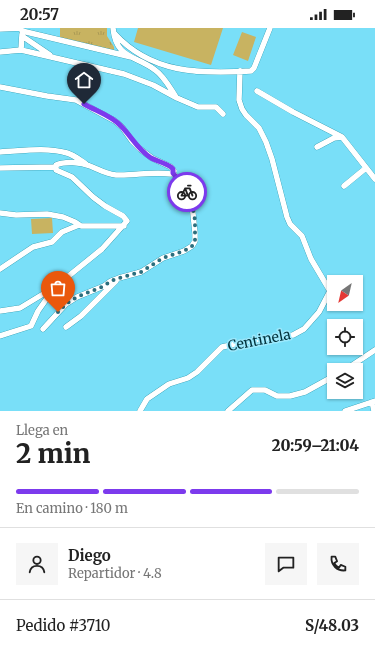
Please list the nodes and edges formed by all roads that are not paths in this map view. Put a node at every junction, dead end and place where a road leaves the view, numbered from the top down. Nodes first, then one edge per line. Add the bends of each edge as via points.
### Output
1 (270, 28) edge
2 (0, 29) edge
3 (22, 31) edge
4 (114, 31) edge
5 (21, 50) junction
6 (0, 52) edge
7 (52, 57) junction
8 (131, 57) junction
9 (240, 71) junction
10 (0, 87) edge
11 (257, 91) dead end
12 (177, 98) junction
13 (223, 114) dead end
14 (342, 137) junction
15 (317, 147) dead end
16 (0, 152) edge
17 (88, 165) junction
18 (55, 167) junction
19 (0, 168) edge
20 (366, 168) junction
21 (173, 173) junction
22 (375, 179) edge
23 (344, 186) dead end
24 (0, 213) edge
25 (79, 225) junction
26 (124, 226) junction
27 (0, 269) edge
28 (119, 278) junction
29 (54, 287) junction
30 (0, 311) edge
31 (66, 327) dead end
32 (43, 329) dead end
33 (0, 336) edge
34 (375, 350) edge
35 (356, 363) edge
36 (327, 380) edge
37 (374, 401) edge
38 (140, 411) edge
39 (228, 411) edge
40 (345, 411) edge
41 (374, 411) edge

1 - 9 street via 254,68
2 - 3 street
3 - 5 street
3 - 7 street
3 - 8 street
4 - 8 street via 117,46
4 - 9 street via 127,47 144,57 184,71
5 - 6 street
5 - 7 street
7 - 12 street via 124,74
8 - 12 street via 155,70
9 - 38 street, Centinela via 239,100 242,109 259,128 266,142 290,224 302,236 311,259 330,291 319,312 304,329 284,337 222,347 197,372 188,378 168,384 147,399
10 - 21 street via 76,100 115,121 140,149 171,167
11 - 14 street
12 - 13 street via 198,107 216,108
14 - 15 street via 334,138
14 - 20 street
16 - 17 street via 58,152 73,156
17 - 18 street via 61,162
17 - 21 street via 115,175
18 - 19 street
18 - 26 street via 59,172 72,177 105,206 124,216 127,221
20 - 22 street
20 - 23 street
21 - 28 street via 192,204 195,242 188,249 163,258 141,272
24 - 25 street via 47,214 63,217
25 - 26 street
25 - 27 street via 62,232 52,242 33,247
26 - 29 street via 102,250
28 - 31 street via 81,316
28 - 32 street via 66,304
29 - 30 street via 20,308
29 - 33 street via 31,326
34 - 35 street
36 - 39 street via 305,392 290,396 277,396 265,390 252,390
37 - 40 street
37 - 41 street

